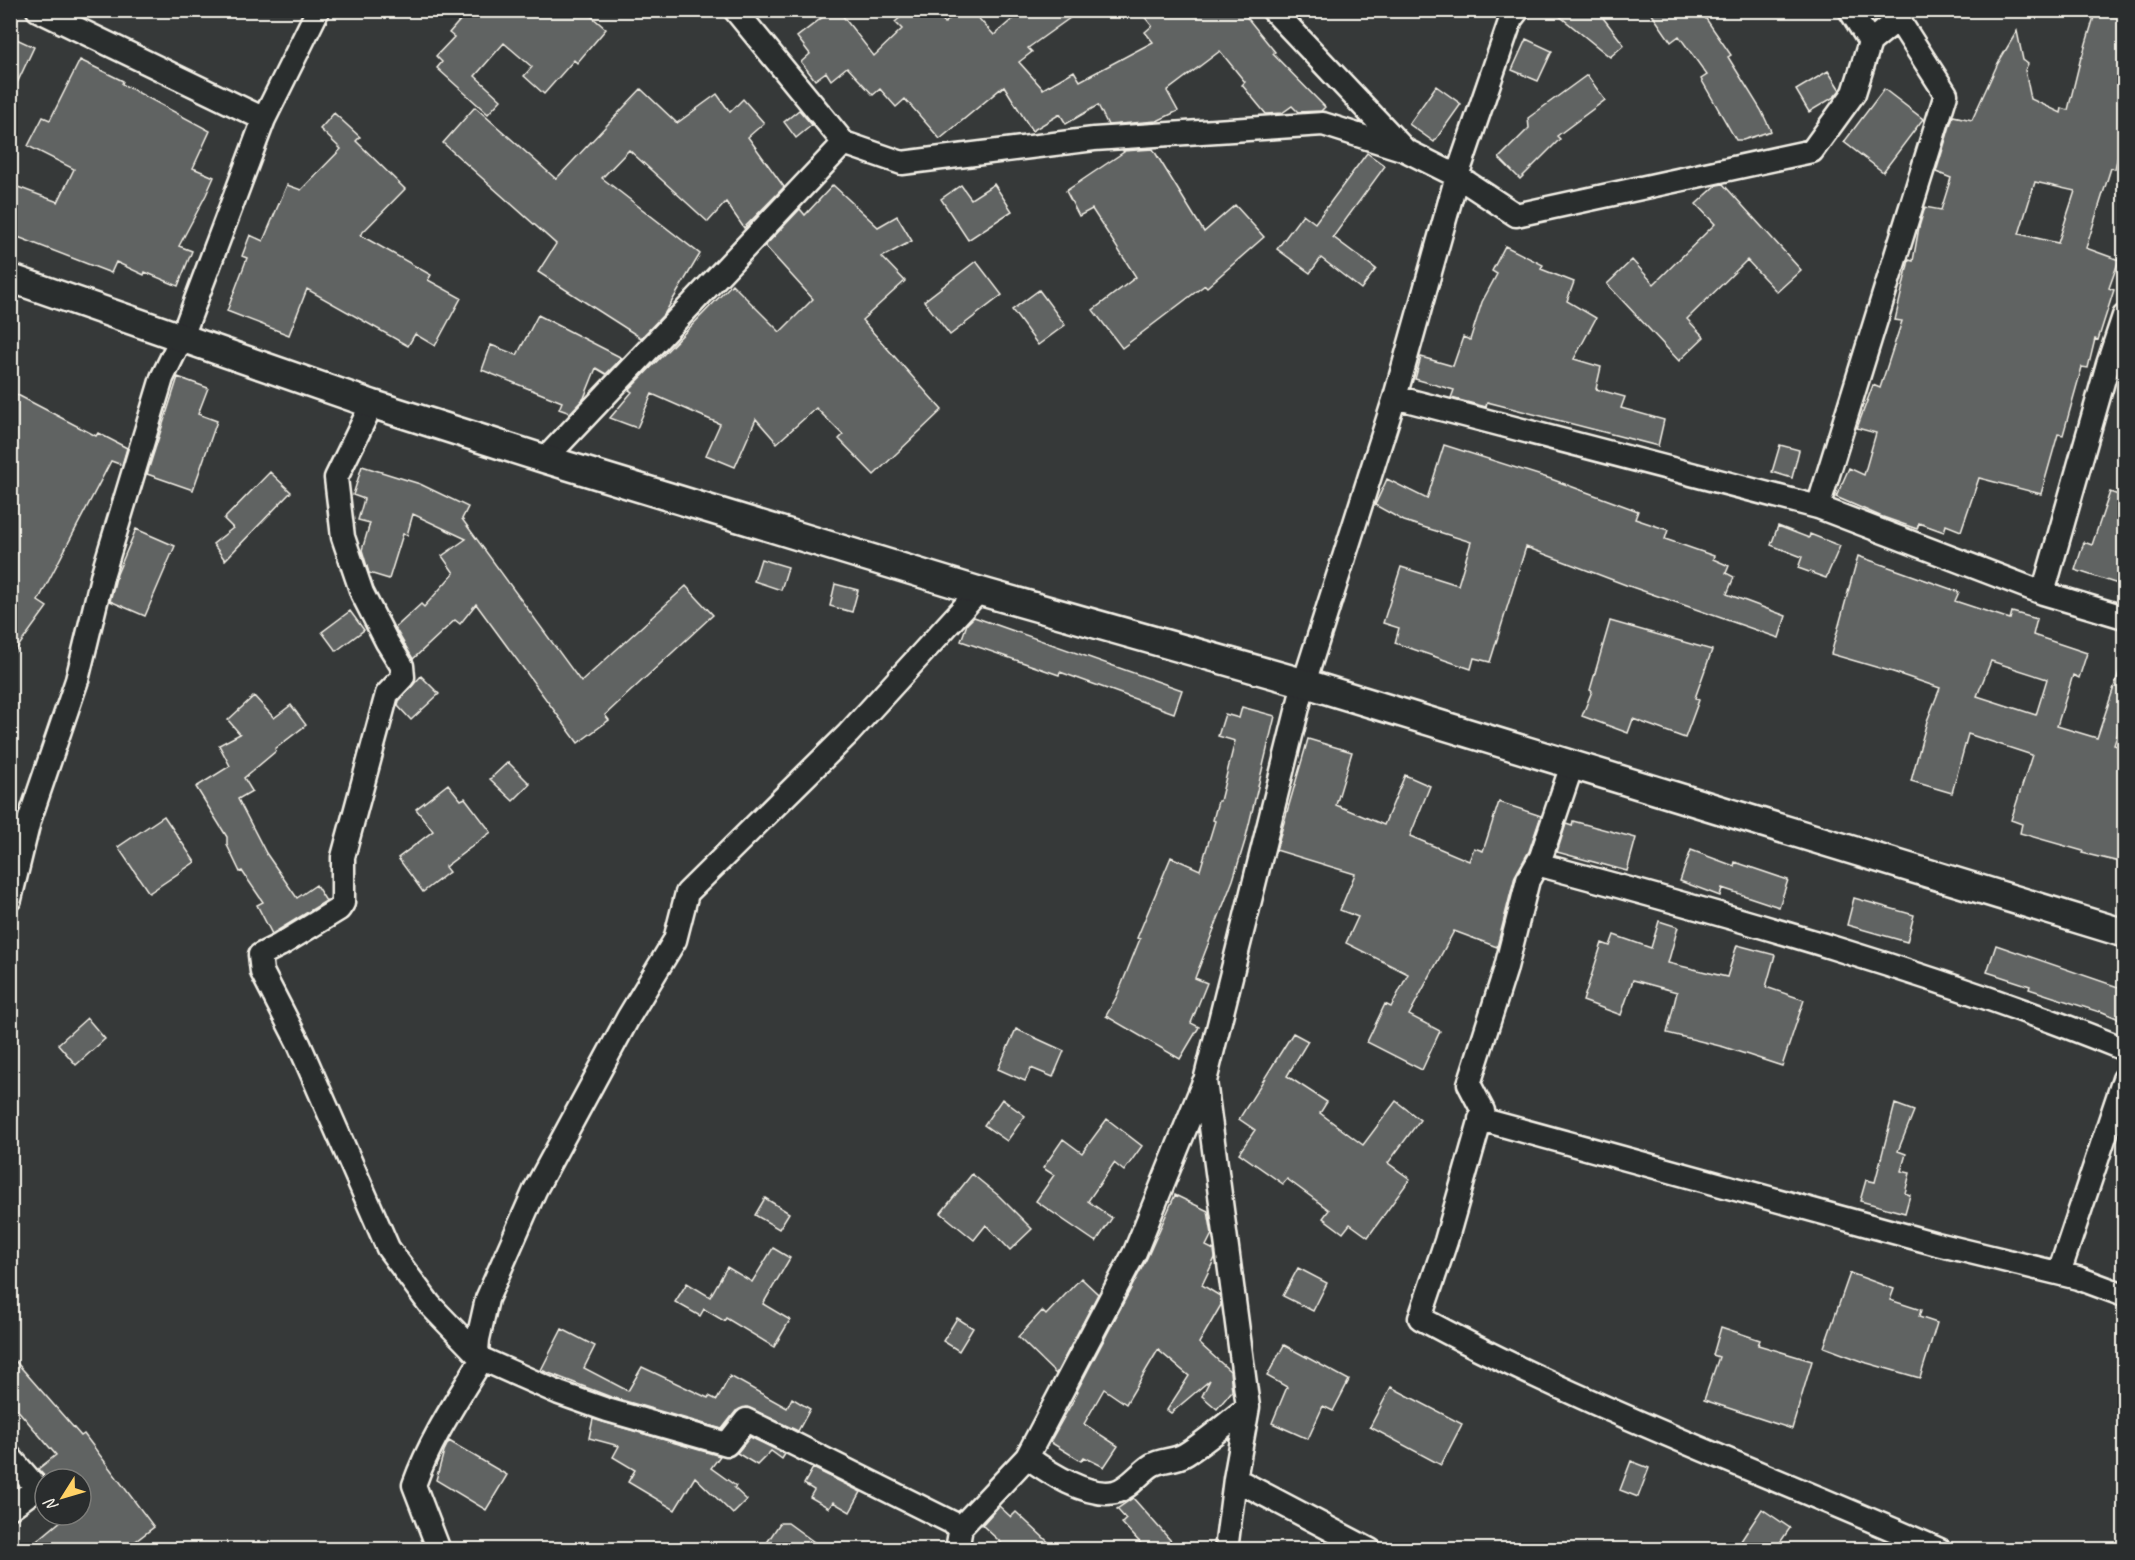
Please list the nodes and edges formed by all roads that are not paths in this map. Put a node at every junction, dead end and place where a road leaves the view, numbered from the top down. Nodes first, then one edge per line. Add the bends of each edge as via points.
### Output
1 (38, 10) edge
2 (318, 10) edge
3 (735, 10) edge
4 (1274, 10) edge
5 (1518, 10) edge
6 (1850, 10) edge
7 (1906, 15) edge
8 (1870, 42) junction
9 (264, 119) junction
10 (844, 143) junction
11 (1405, 150) junction
12 (1457, 176) junction
13 (10, 278) edge
14 (2124, 316) edge
15 (182, 337) junction
16 (2116, 367) edge
17 (1395, 397) junction
18 (372, 404) junction
19 (545, 459) junction
20 (1818, 507) junction
21 (980, 591) junction
22 (2043, 592) junction
23 (2124, 617) edge
24 (1304, 683) junction
25 (1572, 765) junction
26 (1537, 864) junction
27 (10, 899) edge
28 (2124, 933) edge
29 (2124, 1049) edge
30 (2124, 1079) edge
31 (1205, 1081) junction
32 (1480, 1119) junction
33 (2059, 1273) junction
34 (2124, 1295) edge
35 (480, 1357) junction
36 (1248, 1407) junction
37 (10, 1457) edge
38 (1027, 1457) junction
39 (1235, 1479) junction
40 (10, 1508) edge
41 (961, 1527) junction
42 (439, 1550) edge
43 (957, 1550) edge
44 (1226, 1550) edge
45 (1370, 1550) edge
46 (1940, 1550) edge

1 - 9 street
2 - 9 street
3 - 10 street
4 - 11 street
5 - 12 street via 1511,19
6 - 8 street
7 - 8 street
7 - 20 street via 1946,94
8 - 12 street via 1854,93 1812,151 1516,215
9 - 15 street
10 - 11 street via 902,163 1095,139 1323,124
10 - 19 street
11 - 12 street
12 - 17 street
13 - 15 street
14 - 16 street
15 - 18 street
15 - 27 street via 162,378 103,573 77,680 29,821
16 - 22 street
17 - 20 street
17 - 24 street
18 - 19 street
18 - 35 street via 336,478 343,537 362,593 402,666 403,677 387,694 343,857 343,903 260,955 262,972 299,1044 388,1248 430,1305
19 - 21 street
20 - 22 street
21 - 24 street
21 - 35 street via 848,734 687,893 675,940 535,1190 487,1299 478,1339
22 - 23 street
24 - 25 street
24 - 31 street
25 - 26 street
25 - 28 street
26 - 29 street via 1866,958 2040,1015
26 - 32 street via 1528,880 1505,971 1469,1084 1483,1111
30 - 33 street
31 - 36 street
31 - 38 street via 1135,1252
32 - 33 street via 1937,1244
32 - 46 street via 1420,1318 1470,1345 1689,1444
33 - 34 street
35 - 41 street via 568,1397 728,1444 746,1420
35 - 42 street via 423,1460 414,1485
36 - 38 street via 1185,1455 1151,1466 1115,1492 1078,1486
36 - 39 street
37 - 40 street via 37,1488
38 - 41 street
39 - 44 street
39 - 45 street
41 - 43 street

